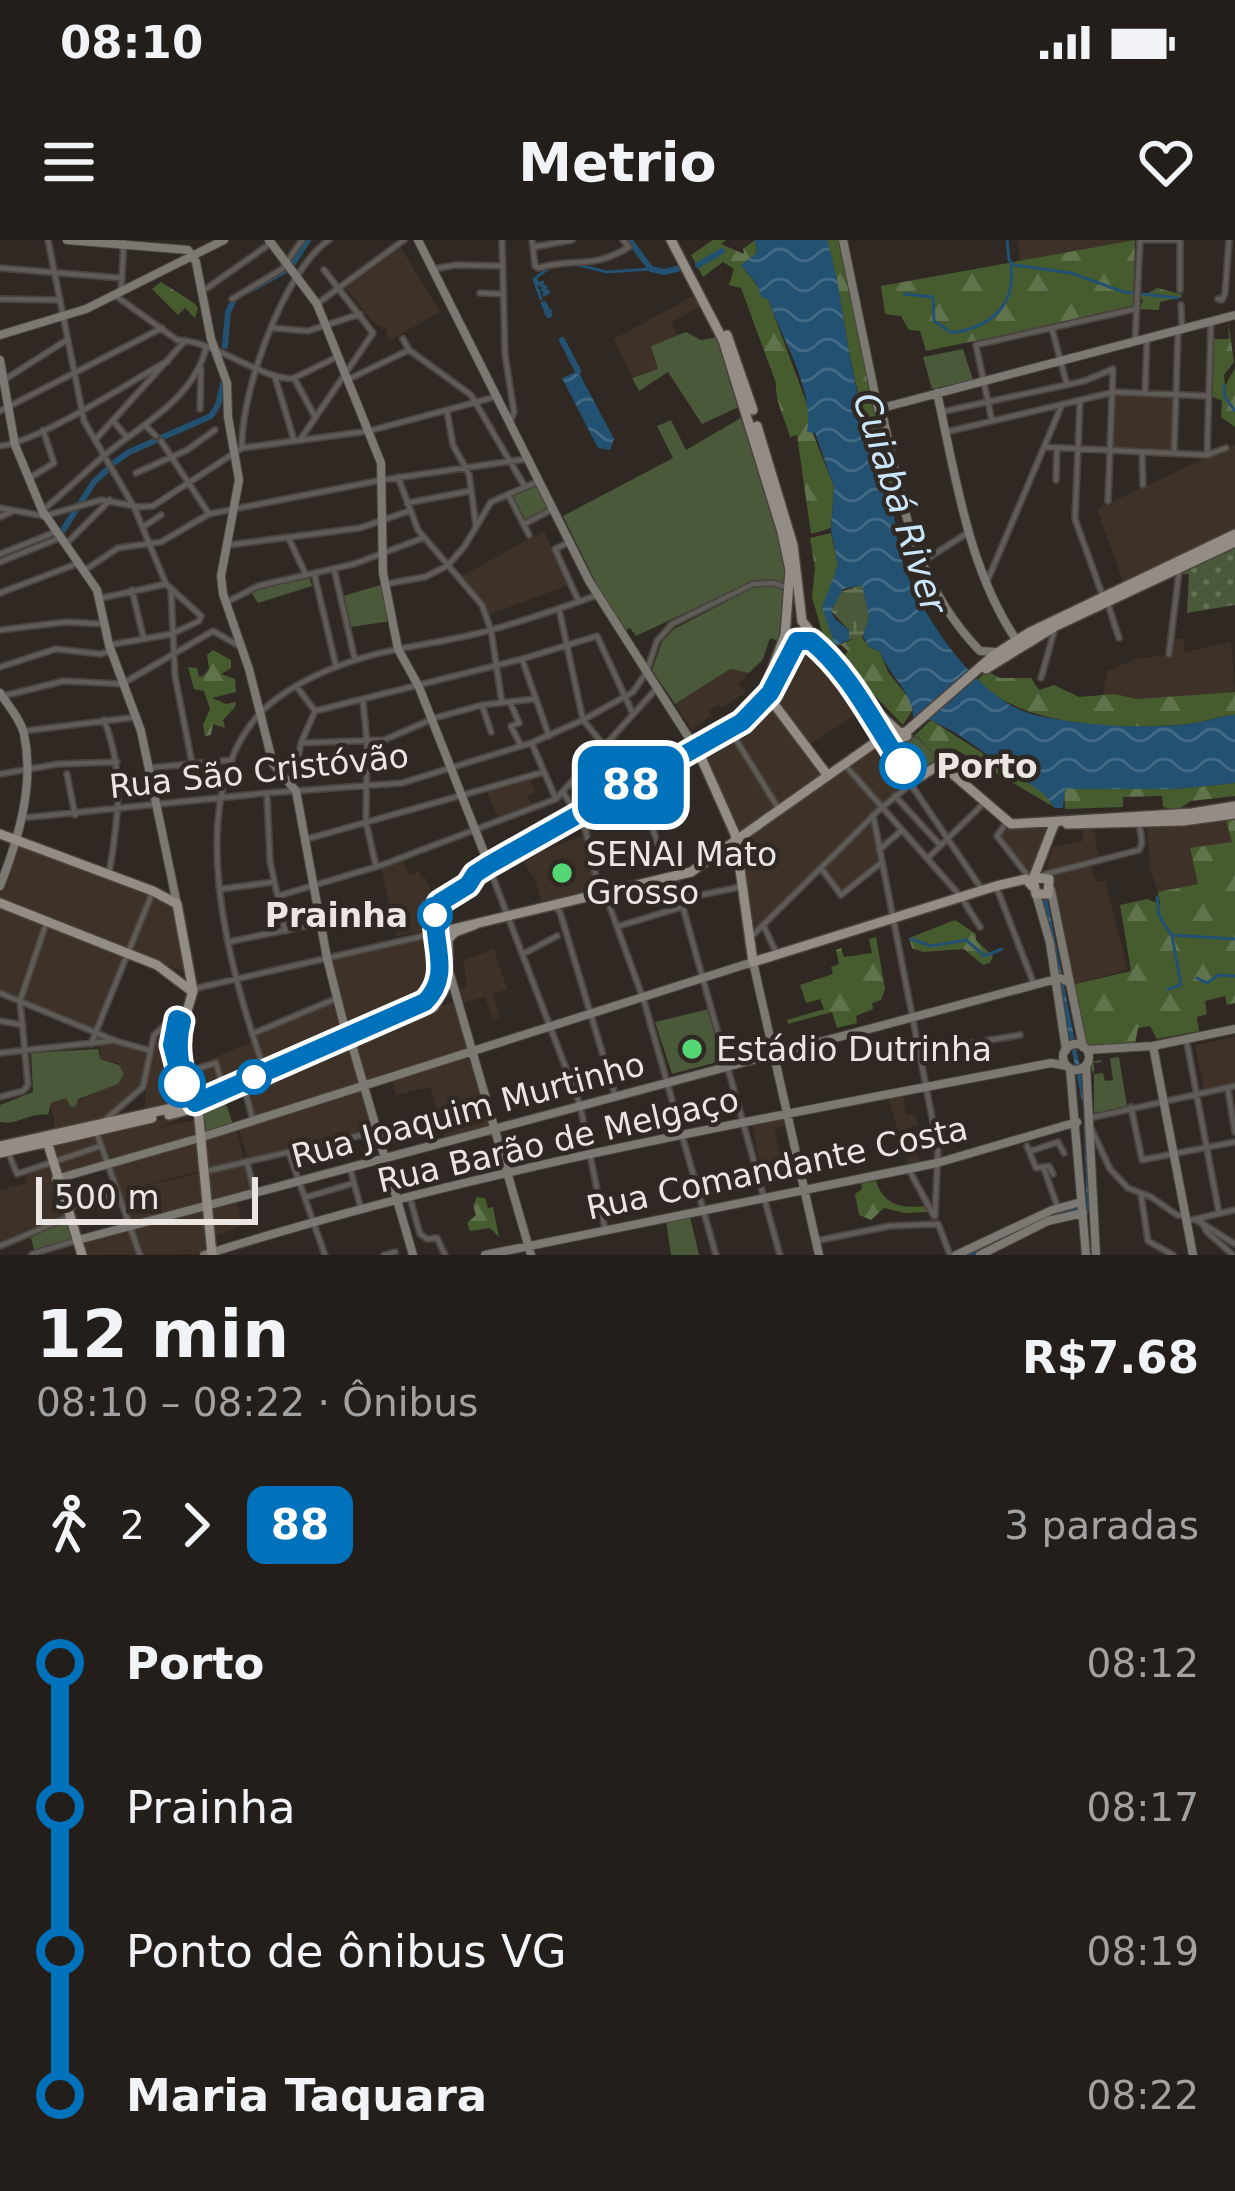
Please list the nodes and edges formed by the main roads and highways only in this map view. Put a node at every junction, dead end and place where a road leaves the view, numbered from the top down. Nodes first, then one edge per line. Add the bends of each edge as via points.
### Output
1 (674, 240) edge
2 (734, 372) junction
3 (747, 388) junction
4 (749, 417) junction
5 (758, 427) junction
6 (1234, 540) edge
7 (1105, 598) junction
8 (794, 618) junction
9 (785, 635) junction
10 (805, 637) junction
11 (1020, 643) junction
12 (985, 668) junction
13 (770, 687) junction
14 (861, 697) junction
15 (891, 740) junction
16 (698, 752) junction
17 (828, 776) junction
18 (1235, 810) edge
19 (1061, 823) junction
20 (0, 834) edge
21 (738, 838) junction
22 (490, 869) junction
23 (475, 874) junction
24 (1049, 881) junction
25 (468, 885) junction
26 (1034, 885) junction
27 (0, 903) edge
28 (474, 925) junction
29 (435, 933) junction
30 (157, 965) junction
31 (188, 966) junction
32 (192, 990) junction
33 (178, 1017) junction
34 (350, 1038) junction
35 (192, 1104) junction
36 (61, 1132) junction
37 (46, 1144) junction
38 (6, 1150) edge
39 (209, 1254) edge
40 (82, 1255) edge

1 - 2 main road
1 - 3 main road
2 - 3 main road
2 - 4 main road
3 - 5 main road
4 - 5 main road
4 - 8 main road via 787,548
5 - 8 main road via 793,545
6 - 7 main road
6 - 7 main road
7 - 11 main road
7 - 11 main road
8 - 9 main road
8 - 10 main road
9 - 10 main road via 798,630
9 - 13 main road
10 - 13 main road
10 - 14 main road
11 - 12 main road
11 - 12 main road
12 - 15 main road
13 - 16 main road via 742,722
13 - 16 main road via 753,723
13 - 17 main road
14 - 15 main road
14 - 15 main road via 897,732
15 - 17 main road
15 - 19 main road via 910,779 946,767 1007,822
16 - 21 main road
16 - 22 main road
17 - 21 main road
18 - 19 main road
18 - 19 main road
19 - 24 main road via 1045,867
19 - 26 main road
20 - 31 main road via 173,897
21 - 26 main road via 753,962 996,886
21 - 28 main road via 675,881
22 - 23 main road
22 - 25 main road
23 - 25 main road
23 - 29 main road via 432,901
24 - 26 main road
24 - 26 main road via 1045,895
25 - 29 main road via 439,903
27 - 30 main road
28 - 29 main road
28 - 34 main road via 448,939 447,989 434,1007
29 - 34 main road via 439,984 425,1002
30 - 31 main road via 180,973
30 - 32 main road
31 - 32 main road
32 - 33 main road
33 - 35 main road
33 - 35 main road via 172,1045
34 - 35 main road
34 - 35 main road via 244,1089
35 - 36 main road
35 - 37 main road
35 - 39 main road
36 - 37 main road
36 - 38 main road
37 - 38 main road
37 - 40 main road

